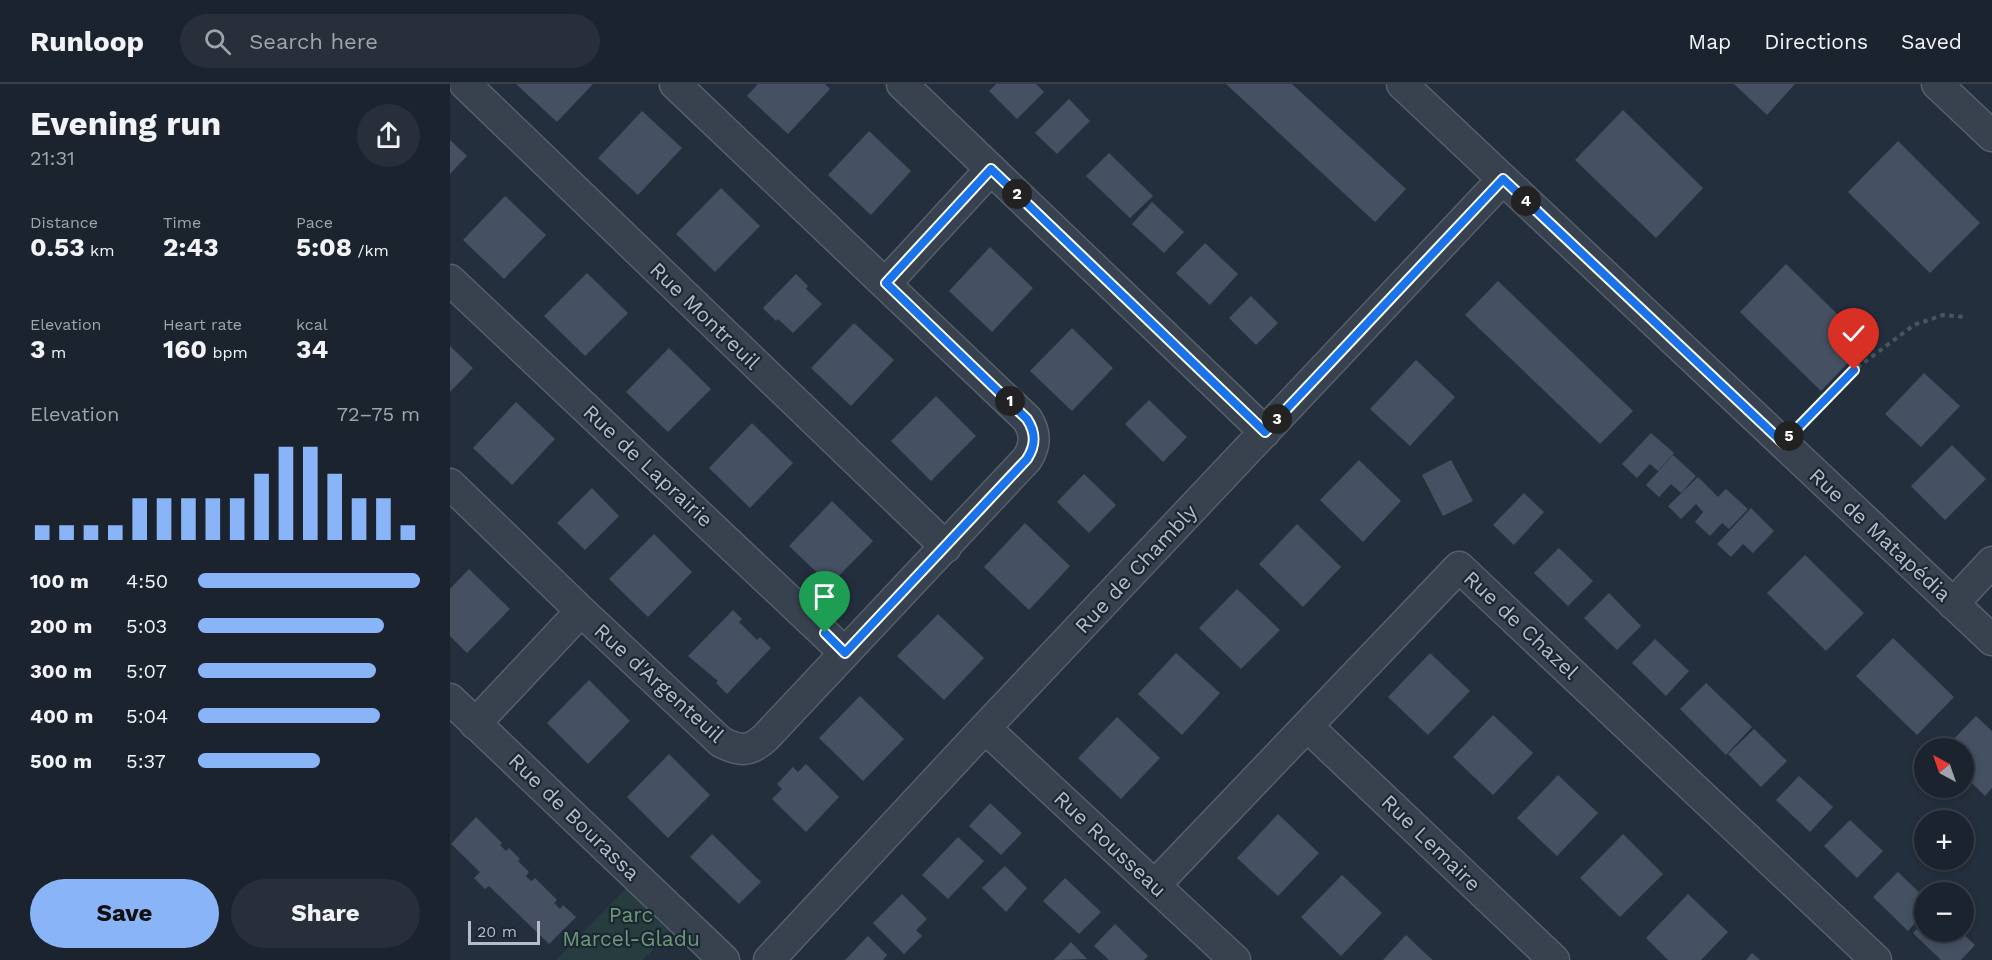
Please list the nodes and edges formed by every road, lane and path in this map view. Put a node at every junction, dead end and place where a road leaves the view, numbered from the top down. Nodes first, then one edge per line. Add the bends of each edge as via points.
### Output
1 (465, 84) edge
2 (675, 84) edge
3 (902, 84) edge
4 (1402, 84) edge
5 (1937, 84) edge
6 (1992, 136) edge
7 (991, 169) junction
8 (1503, 179) junction
9 (450, 280) edge
10 (886, 283) junction
11 (1965, 317) dead end
12 (1265, 432) junction
13 (1783, 443) junction
14 (450, 484) edge
15 (946, 546) junction
16 (1992, 562) edge
17 (1953, 604) junction
18 (580, 611) junction
19 (1992, 640) edge
20 (845, 653) junction
21 (450, 699) edge
22 (476, 724) junction
23 (1307, 726) junction
24 (985, 728) junction
25 (1155, 885) junction
26 (724, 960) edge
27 (769, 960) edge
28 (1235, 960) edge
29 (1554, 960) edge
30 (1876, 960) edge

1 - 15 street, Rue Montreuil
2 - 10 street
3 - 7 street
4 - 8 street, Rue de Matapédia
5 - 6 street
7 - 10 street
7 - 12 street
8 - 12 street, Rue de Chambly
8 - 13 street, Rue de Matapédia
9 - 20 street, Rue de Laprairie
10 - 15 street, Rue d'Argenteuil via 1032,427 1033,450 1027,459
11 - 13 path via 1943,315 1914,325 1854,370
12 - 24 street, Rue de Chambly
13 - 17 street, Rue de Matapédia
14 - 18 street, Rue d'Argenteuil
15 - 20 street, Rue d'Argenteuil
16 - 17 street
17 - 19 street, Rue de Matapédia
18 - 20 street, Rue d'Argenteuil via 721,742 742,750 756,746 766,737
18 - 22 street
21 - 22 street, Rue de Bourassa
22 - 26 street, Rue de Bourassa
23 - 25 street, Rue de Chazel
23 - 29 street, Rue Lemaire
23 - 30 street, Rue de Chazel via 1459,567
24 - 25 street, Rue Rousseau
24 - 27 street, Rue de Chambly
25 - 28 street, Rue Rousseau

